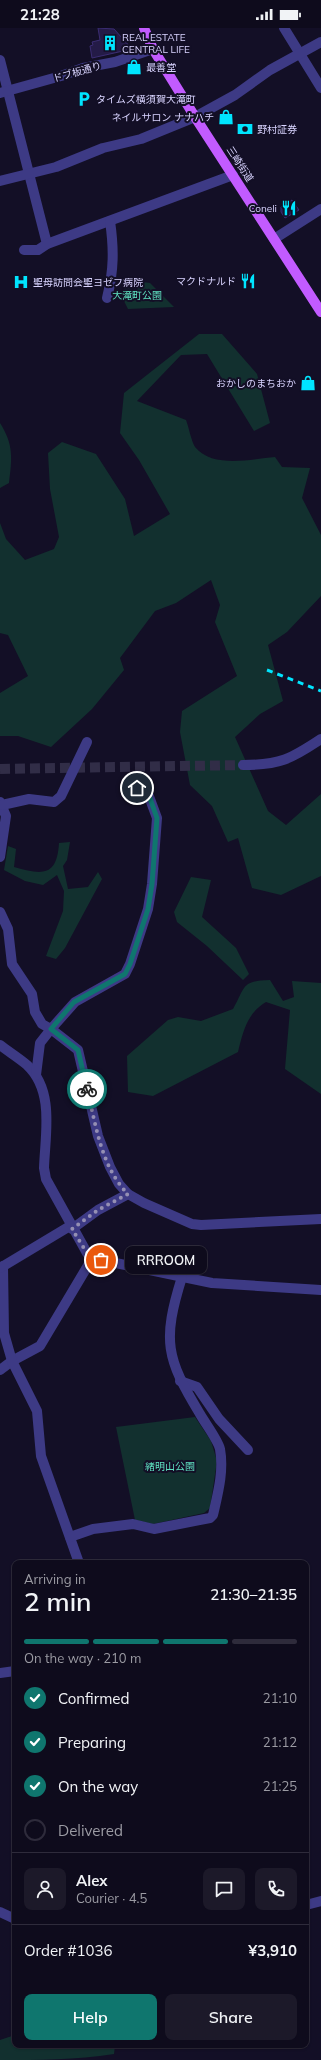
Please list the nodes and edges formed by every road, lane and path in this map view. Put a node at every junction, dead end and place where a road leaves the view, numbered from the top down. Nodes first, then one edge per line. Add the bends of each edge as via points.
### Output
1 (144, 28) edge
2 (284, 28) edge
3 (321, 42) edge
4 (153, 49) junction
5 (299, 54) junction
6 (0, 60) edge
7 (321, 88) edge
8 (4, 92) edge
9 (195, 117) junction
10 (29, 174) junction
11 (234, 175) junction
12 (0, 181) edge
13 (321, 209) edge
14 (110, 221) junction
15 (274, 239) junction
16 (47, 244) junction
17 (24, 250) dead end
18 (107, 298) dead end
19 (321, 312) edge
20 (321, 739) edge
21 (87, 742) dead end
22 (244, 764) tunnel mouth
23 (137, 788) dead end
24 (1, 803) edge
25 (0, 857) edge
26 (0, 912) edge
27 (51, 1029) junction
28 (0, 1045) edge
29 (36, 1075) junction
30 (128, 1194) junction
31 (321, 1219) edge
32 (71, 1228) junction
33 (93, 1257) junction
34 (1, 1267) edge
35 (182, 1277) junction
36 (321, 1290) edge
37 (12, 1361) junction
38 (0, 1370) edge
39 (180, 1381) junction
40 (248, 1450) dead end
41 (70, 1537) junction
42 (77, 1560) edge
43 (12, 1671) edge
44 (0, 1673) edge
45 (321, 1901) edge
46 (309, 1903) edge
47 (0, 1912) edge
48 (12, 1917) edge

1 - 4 main road, 三崎街道
2 - 5 street
3 - 5 street
4 - 8 street, ドブ板通り
4 - 9 main road, 三崎街道
5 - 7 street
5 - 9 street
6 - 8 street
8 - 10 street via 9,98
9 - 10 street via 141,139 103,148 56,167
9 - 11 main road, 三崎街道
10 - 12 street
10 - 16 street
11 - 14 street
11 - 15 main road, 三崎街道
13 - 15 street
14 - 16 street
14 - 18 street via 114,248 112,281
15 - 19 main road, 三崎街道
16 - 17 street via 38,250
20 - 22 street via 284,761 266,765
21 - 24 street via 61,796 54,802 29,799
23 - 27 street via 147,790 157,818 148,909 133,957 125,974 74,1002
24 - 25 street via 6,816
26 - 27 street via 8,929 12,964 32,994 38,1018
27 - 29 street via 40,1043
27 - 30 street via 78,1050 98,1136 110,1167
28 - 29 street
29 - 32 street via 46,1100 46,1179
30 - 31 street via 192,1224
30 - 32 street
32 - 33 street via 87,1253
32 - 34 street
33 - 35 street
33 - 37 street via 40,1346
34 - 37 street via 4,1332
35 - 36 street via 237,1286
35 - 39 street via 173,1305 169,1337
37 - 38 street
37 - 41 street via 37,1411 41,1456
39 - 40 street via 197,1387 219,1419
39 - 41 street via 220,1447 220,1482 213,1515 210,1518 154,1529 133,1524 93,1528
41 - 42 street
43 - 44 street
45 - 46 street
47 - 48 street

